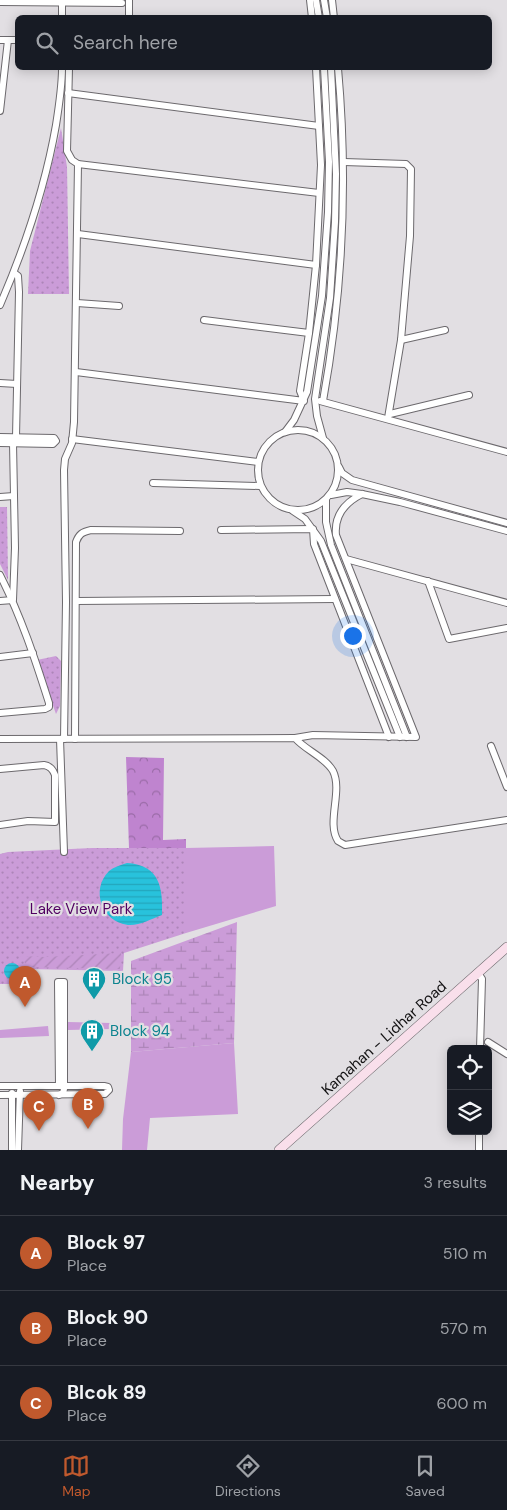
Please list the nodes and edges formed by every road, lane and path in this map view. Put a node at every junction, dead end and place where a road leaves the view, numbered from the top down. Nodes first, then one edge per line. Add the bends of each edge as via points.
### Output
1 (129, 0) edge
2 (310, 0) edge
3 (316, 0) edge
4 (324, 0) edge
5 (332, 0) edge
6 (36, 1) edge
7 (62, 1) edge
8 (0, 2) edge
9 (122, 3) dead end
10 (62, 15) edge
11 (129, 15) edge
12 (312, 15) edge
13 (318, 15) edge
14 (326, 15) edge
15 (334, 15) edge
16 (0, 40) edge
17 (8, 40) junction
18 (15, 40) edge
19 (62, 70) edge
20 (68, 70) edge
21 (316, 70) edge
22 (324, 70) edge
23 (331, 70) edge
24 (338, 70) edge
25 (68, 93) junction
26 (0, 111) edge
27 (319, 126) junction
28 (344, 162) junction
29 (78, 164) junction
30 (319, 193) junction
31 (78, 234) junction
32 (316, 265) junction
33 (14, 273) junction
34 (77, 303) junction
35 (0, 305) edge
36 (119, 306) dead end
37 (204, 320) dead end
38 (445, 330) dead end
39 (309, 333) junction
40 (401, 340) junction
41 (76, 372) junction
42 (0, 383) edge
43 (17, 384) junction
44 (469, 395) dead end
45 (315, 399) junction
46 (304, 401) junction
47 (323, 401) junction
48 (389, 416) junction
49 (285, 432) junction
50 (0, 437) edge
51 (72, 438) junction
52 (323, 438) junction
53 (15, 440) junction
54 (0, 443) edge
55 (507, 452) edge
56 (258, 462) junction
57 (339, 467) junction
58 (153, 484) dead end
59 (260, 486) junction
60 (362, 494) junction
61 (14, 496) junction
62 (0, 497) edge
63 (328, 497) junction
64 (293, 510) junction
65 (507, 523) edge
66 (313, 529) junction
67 (221, 530) dead end
68 (180, 531) dead end
69 (507, 531) edge
70 (346, 559) junction
71 (0, 575) edge
72 (428, 582) junction
73 (335, 599) junction
74 (13, 600) junction
75 (0, 601) edge
76 (76, 601) junction
77 (507, 603) edge
78 (507, 628) edge
79 (33, 653) junction
80 (0, 657) edge
81 (0, 713) edge
82 (389, 737) junction
83 (403, 737) junction
84 (294, 738) junction
85 (0, 739) edge
86 (62, 739) junction
87 (75, 739) junction
88 (491, 746) dead end
89 (504, 768) edge
90 (0, 769) edge
91 (507, 787) edge
92 (507, 820) edge
93 (0, 825) edge
94 (64, 852) dead end
95 (507, 947) edge
96 (478, 973) junction
97 (61, 1030) junction
98 (488, 1042) dead end
99 (480, 1045) edge
100 (507, 1054) edge
101 (0, 1086) edge
102 (16, 1086) junction
103 (61, 1087) junction
104 (0, 1095) edge
105 (16, 1095) junction
106 (59, 1095) junction
107 (479, 1135) edge
108 (12, 1150) edge
109 (18, 1150) edge
110 (279, 1150) edge
111 (479, 1150) edge

1 - 11 street
2 - 12 street
3 - 13 street
4 - 14 street
5 - 15 street
6 - 7 street
6 - 8 street
7 - 9 street
7 - 10 street
16 - 17 street
17 - 18 street
17 - 26 street
19 - 33 street via 47,171
20 - 25 street
21 - 27 street
22 - 46 street via 329,142 328,212 317,332
23 - 45 street via 335,222 330,298
24 - 28 street
25 - 27 street
25 - 29 street via 68,151
27 - 30 street
28 - 40 street via 406,164 411,169 410,236
28 - 47 street via 341,265
29 - 30 street
29 - 31 street
30 - 32 street
31 - 32 street
31 - 34 street
32 - 39 street
33 - 35 street
33 - 43 street via 18,276
34 - 36 street
34 - 41 street
37 - 39 street
38 - 40 street
39 - 46 street via 300,391
40 - 48 street
41 - 46 street
41 - 51 street
42 - 43 street
43 - 53 street
44 - 48 street
45 - 47 street
45 - 52 street
46 - 49 street
47 - 48 street
48 - 55 street
49 - 52 street via 301,430
49 - 56 street via 268,444
50 - 53 street
51 - 56 street
51 - 86 street via 64,470 66,602
52 - 57 street via 331,446
53 - 53 street via 54,438 56,441 53,444
53 - 54 street
53 - 61 street
56 - 59 street
57 - 63 street via 338,477
57 - 65 street via 352,480
58 - 59 street
59 - 64 street via 277,505
60 - 63 street via 347,492
60 - 69 street
60 - 70 street via 346,505 335,527
61 - 62 street
61 - 74 street
63 - 64 street via 316,506
63 - 83 street via 326,522 331,545
64 - 66 street
66 - 67 street
66 - 73 street via 314,544
66 - 83 street via 321,541
68 - 76 street via 91,530 81,533 76,542
70 - 72 street
70 - 83 street via 416,737
71 - 74 street
72 - 77 street
72 - 78 street via 448,639
73 - 76 street
73 - 82 street
74 - 75 street
74 - 79 street
76 - 87 street
79 - 80 street
79 - 81 street via 49,707
82 - 83 street
82 - 84 street via 313,735
84 - 87 street
84 - 92 street via 328,765 335,775 334,833 341,844
85 - 86 street
86 - 87 street
86 - 94 street
88 - 89 street
89 - 91 street
90 - 93 street via 44,765 54,770 55,775 55,822
95 - 96 main road, Kamahan - Lidhar Road
96 - 99 street via 482,979
96 - 110 main road, Kamahan - Lidhar Road
97 - 97 street via 58,982 64,982
97 - 103 street
98 - 100 street
101 - 102 street
102 - 103 street
102 - 105 street
103 - 106 street via 63,1093
103 - 106 street via 104,1086 109,1090 105,1094
104 - 105 street
105 - 106 street
105 - 108 street
105 - 109 street
107 - 111 street

